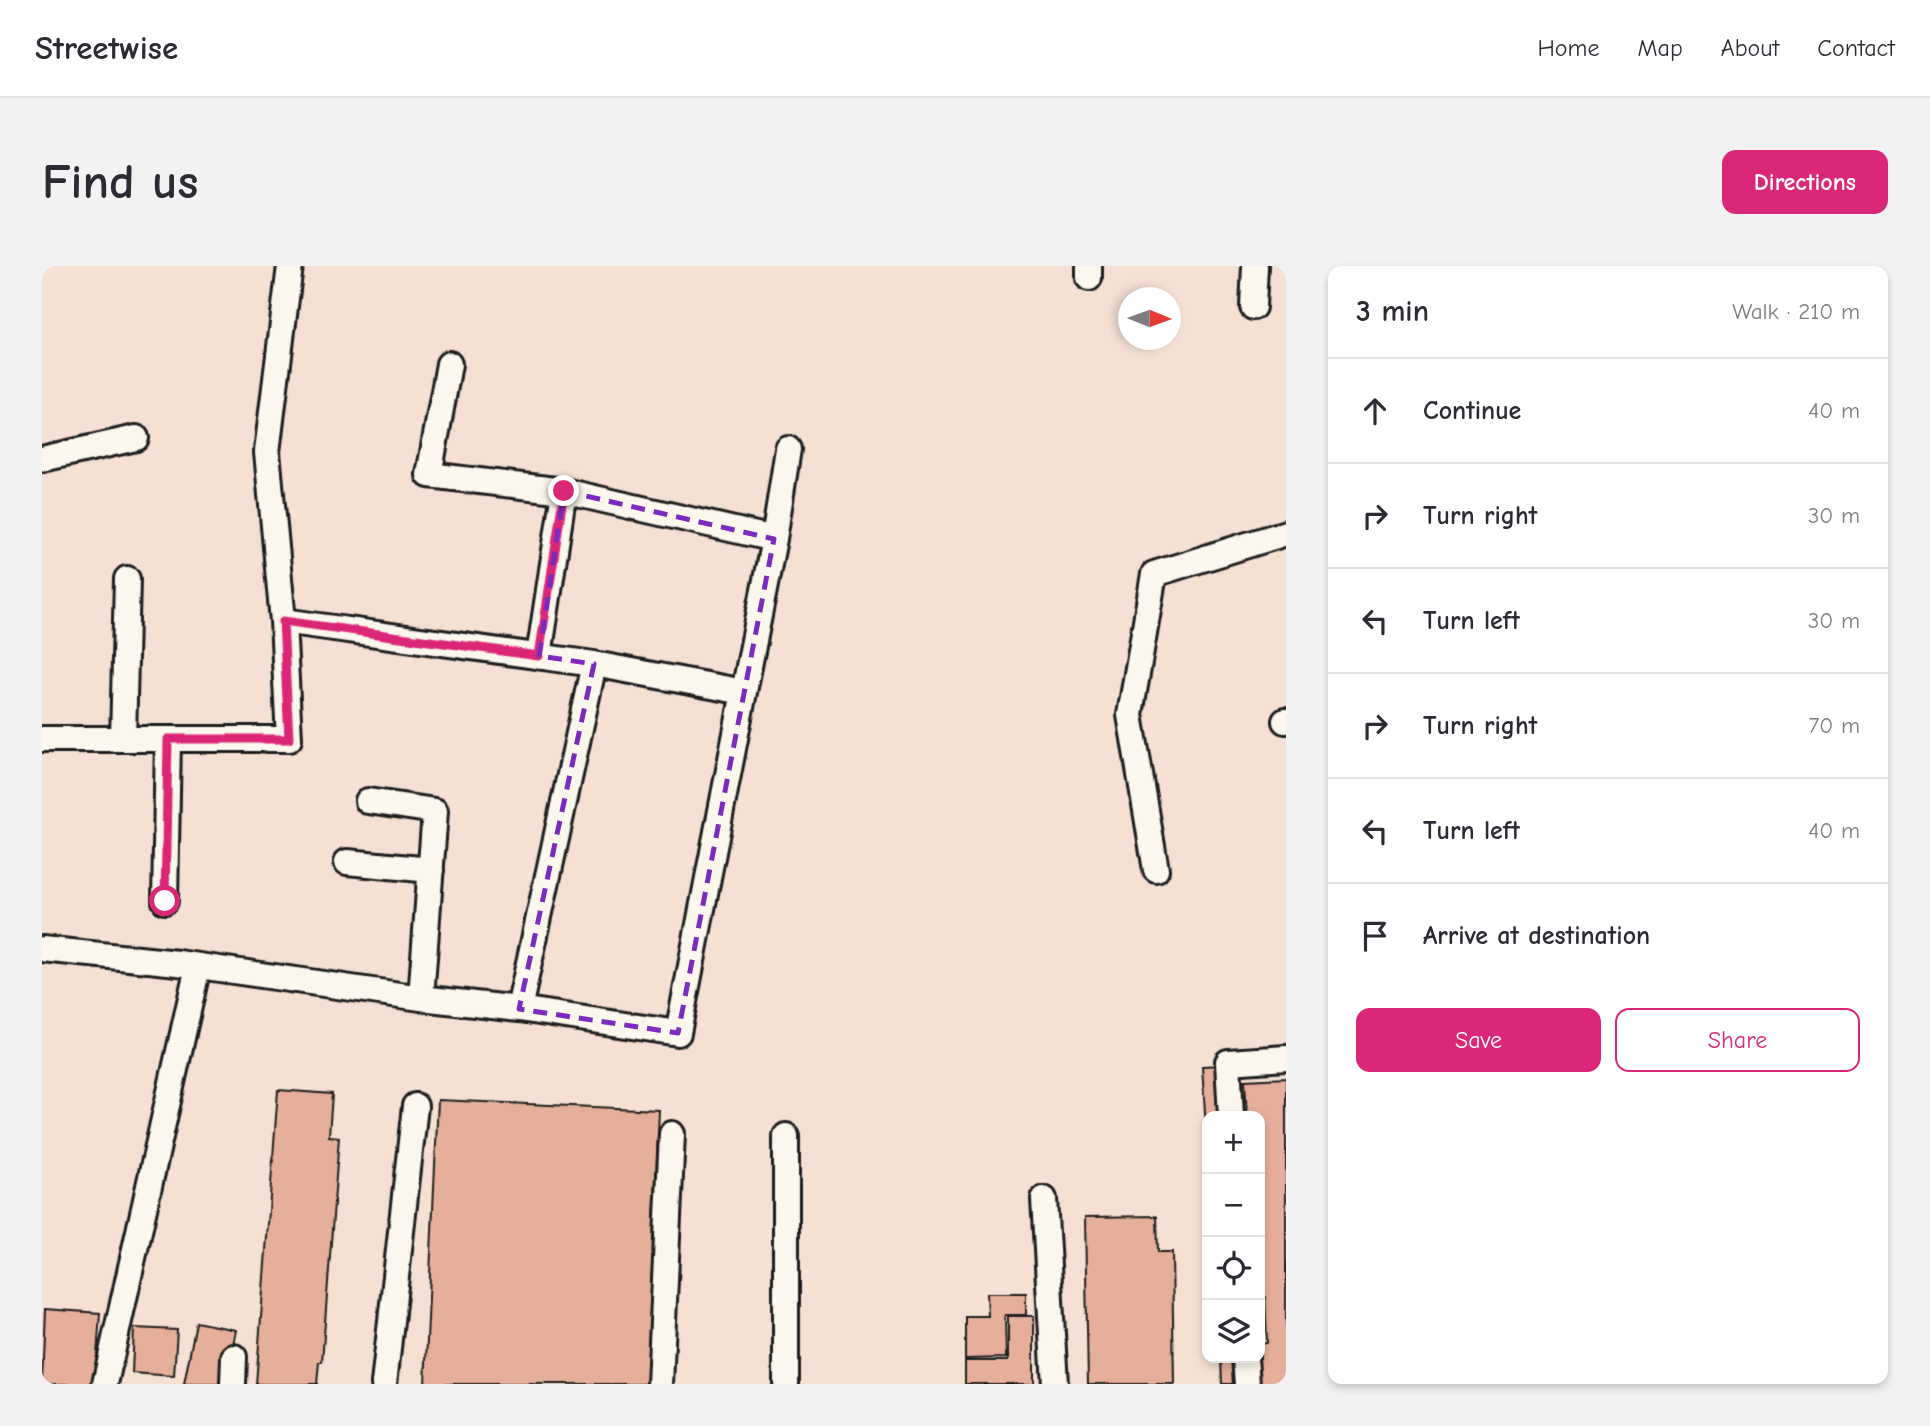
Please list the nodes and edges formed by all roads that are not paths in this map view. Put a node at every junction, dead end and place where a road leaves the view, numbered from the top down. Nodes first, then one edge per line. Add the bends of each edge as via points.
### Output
1 (290, 266) edge
2 (1255, 266) edge
3 (1253, 307) dead end
4 (449, 364) dead end
5 (136, 438) dead end
6 (788, 449) dead end
7 (42, 459) edge
8 (564, 491) junction
9 (1286, 533) edge
10 (774, 539) junction
11 (127, 579) dead end
12 (283, 621) junction
13 (539, 656) junction
14 (594, 664) junction
15 (744, 692) junction
16 (42, 739) edge
17 (123, 739) junction
18 (168, 739) junction
19 (368, 801) dead end
20 (347, 862) dead end
21 (431, 870) junction
22 (1156, 870) dead end
23 (165, 901) dead end
24 (42, 950) edge
25 (198, 966) junction
26 (421, 998) junction
27 (519, 1009) junction
28 (1286, 1058) edge
29 (415, 1106) dead end
30 (1231, 1111) edge
31 (672, 1133) dead end
32 (786, 1136) dead end
33 (1044, 1199) dead end
34 (234, 1357) dead end
35 (1245, 1363) edge
36 (105, 1384) edge
37 (233, 1384) edge
38 (384, 1384) edge
39 (660, 1384) edge
40 (786, 1384) edge
41 (1055, 1384) edge
42 (1247, 1384) edge

1 - 12 street via 267,453
2 - 3 street
4 - 8 street via 429,475
5 - 7 street
6 - 10 street
8 - 10 street
8 - 13 street
9 - 22 street via 1154,574 1130,715
10 - 15 street
11 - 17 street
12 - 13 street
12 - 18 street via 289,739
13 - 14 street
14 - 15 street
14 - 27 street
15 - 27 street via 678,1033
16 - 17 street
17 - 18 street
18 - 23 street
19 - 21 street via 435,811
20 - 21 street
21 - 26 street
24 - 25 street
25 - 26 street
25 - 36 street
26 - 27 street
28 - 30 street via 1228,1062
29 - 38 street
31 - 39 street
32 - 40 street
33 - 41 street
34 - 37 street
35 - 42 street

